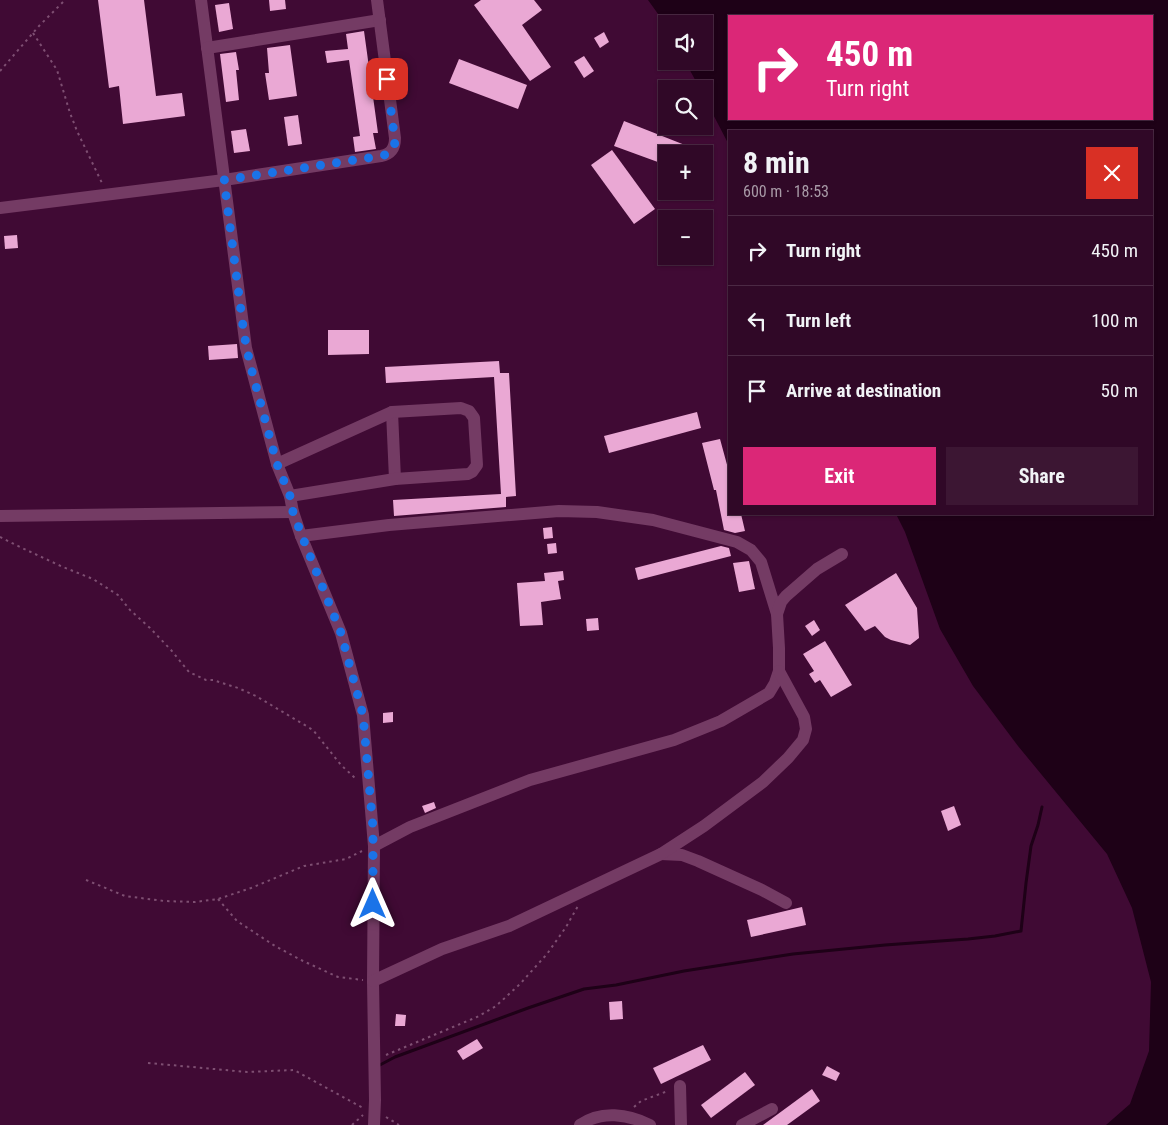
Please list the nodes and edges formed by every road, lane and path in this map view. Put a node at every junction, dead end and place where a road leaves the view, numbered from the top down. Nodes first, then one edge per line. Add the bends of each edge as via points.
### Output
1 (65, 0) edge
2 (201, 0) edge
3 (377, 0) edge
4 (380, 20) junction
5 (33, 33) junction
6 (207, 48) junction
7 (0, 71) edge
8 (224, 180) junction
9 (107, 194) junction
10 (0, 208) edge
11 (392, 412) junction
12 (277, 464) junction
13 (395, 479) junction
14 (290, 496) junction
15 (293, 512) junction
16 (0, 516) edge
17 (0, 536) edge
18 (302, 536) junction
19 (842, 554) dead end
20 (777, 614) junction
21 (779, 671) junction
22 (370, 792) junction
23 (374, 846) junction
24 (661, 854) junction
25 (86, 880) dead end
26 (588, 890) junction
27 (218, 899) junction
28 (786, 903) dead end
29 (373, 981) junction
30 (375, 1060) junction
31 (148, 1063) dead end
32 (680, 1086) joint
33 (371, 1110) junction
34 (772, 1110) dead end
35 (622, 1116) junction
36 (374, 1125) edge
37 (399, 1125) edge
38 (580, 1125) edge
39 (650, 1125) edge
40 (681, 1125) edge
41 (742, 1125) edge

1 - 5 path
2 - 6 street
3 - 4 street
4 - 6 street
4 - 8 street via 395,142 392,150 381,156
5 - 7 path
5 - 9 path via 57,70 70,113
6 - 8 street
8 - 9 street
8 - 12 street via 246,348
9 - 10 street
11 - 12 street
11 - 13 street
11 - 13 street via 469,410 474,418 477,465 472,472 463,475
12 - 14 street
13 - 14 street
14 - 15 street
15 - 16 street
15 - 18 street
17 - 22 path via 94,579 118,595 189,672 256,696 313,730 341,766
18 - 20 street via 389,525 559,511 597,512 653,520 737,542 751,550 761,562
18 - 22 street via 341,633 363,715
19 - 20 street via 817,569 786,596
20 - 21 street
21 - 23 street via 769,693 721,721 674,740 530,780 410,827
21 - 24 street via 804,717 806,729 803,740 763,782
22 - 23 street
23 - 27 path via 346,859 304,866
23 - 29 street
24 - 26 street
24 - 28 street via 682,855 698,861
25 - 27 path via 125,896 194,902
26 - 29 street via 509,926 442,949
26 - 30 path via 547,954 496,1006
27 - 29 path via 237,921 303,961 338,977
29 - 30 street
30 - 33 street
31 - 33 path via 247,1072 294,1070
32 - 35 path via 641,1102
32 - 40 street
33 - 36 street
33 - 37 path
34 - 41 street
35 - 38 street via 594,1118
35 - 39 street

